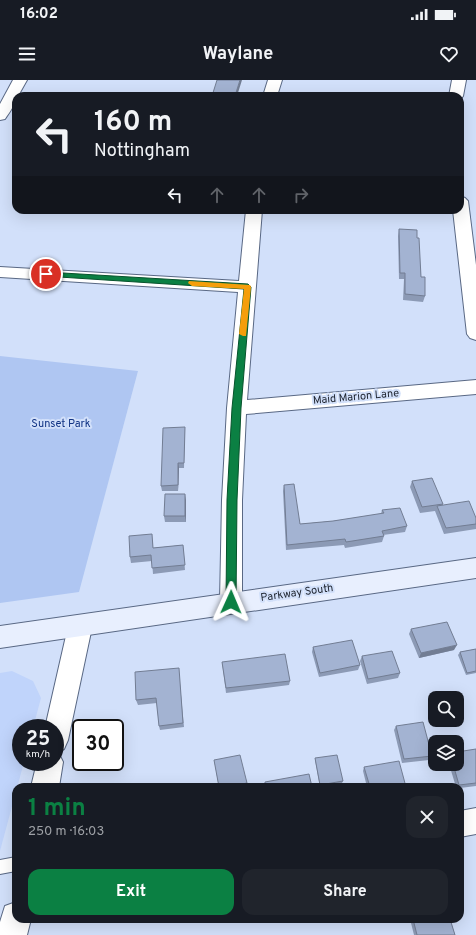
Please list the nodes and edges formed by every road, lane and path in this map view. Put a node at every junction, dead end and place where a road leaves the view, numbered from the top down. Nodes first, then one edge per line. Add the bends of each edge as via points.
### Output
1 (20, 80) edge
2 (275, 80) edge
3 (459, 80) edge
4 (13, 92) edge
5 (271, 92) edge
6 (457, 92) edge
7 (12, 94) edge
8 (0, 116) edge
9 (254, 214) edge
10 (462, 214) edge
11 (0, 272) edge
12 (248, 287) junction
13 (476, 334) edge
14 (476, 387) edge
15 (236, 408) junction
16 (476, 568) edge
17 (231, 602) junction
18 (80, 627) junction
19 (0, 637) edge
20 (60, 719) edge
21 (48, 771) edge
22 (46, 783) edge
23 (476, 821) edge
24 (464, 823) edge
25 (12, 865) edge
26 (0, 867) edge
27 (15, 923) edge
28 (12, 935) edge

1 - 4 street
2 - 5 street
3 - 6 street
7 - 8 street
9 - 12 street
10 - 13 street
11 - 12 street
12 - 15 street
14 - 15 street, Maid Marion Lane
15 - 17 street
16 - 17 main road, Parkway South
17 - 18 main road, Parkway South
18 - 19 main road, Parkway South
18 - 20 street
21 - 22 street
23 - 24 street
25 - 26 lane
27 - 28 street

